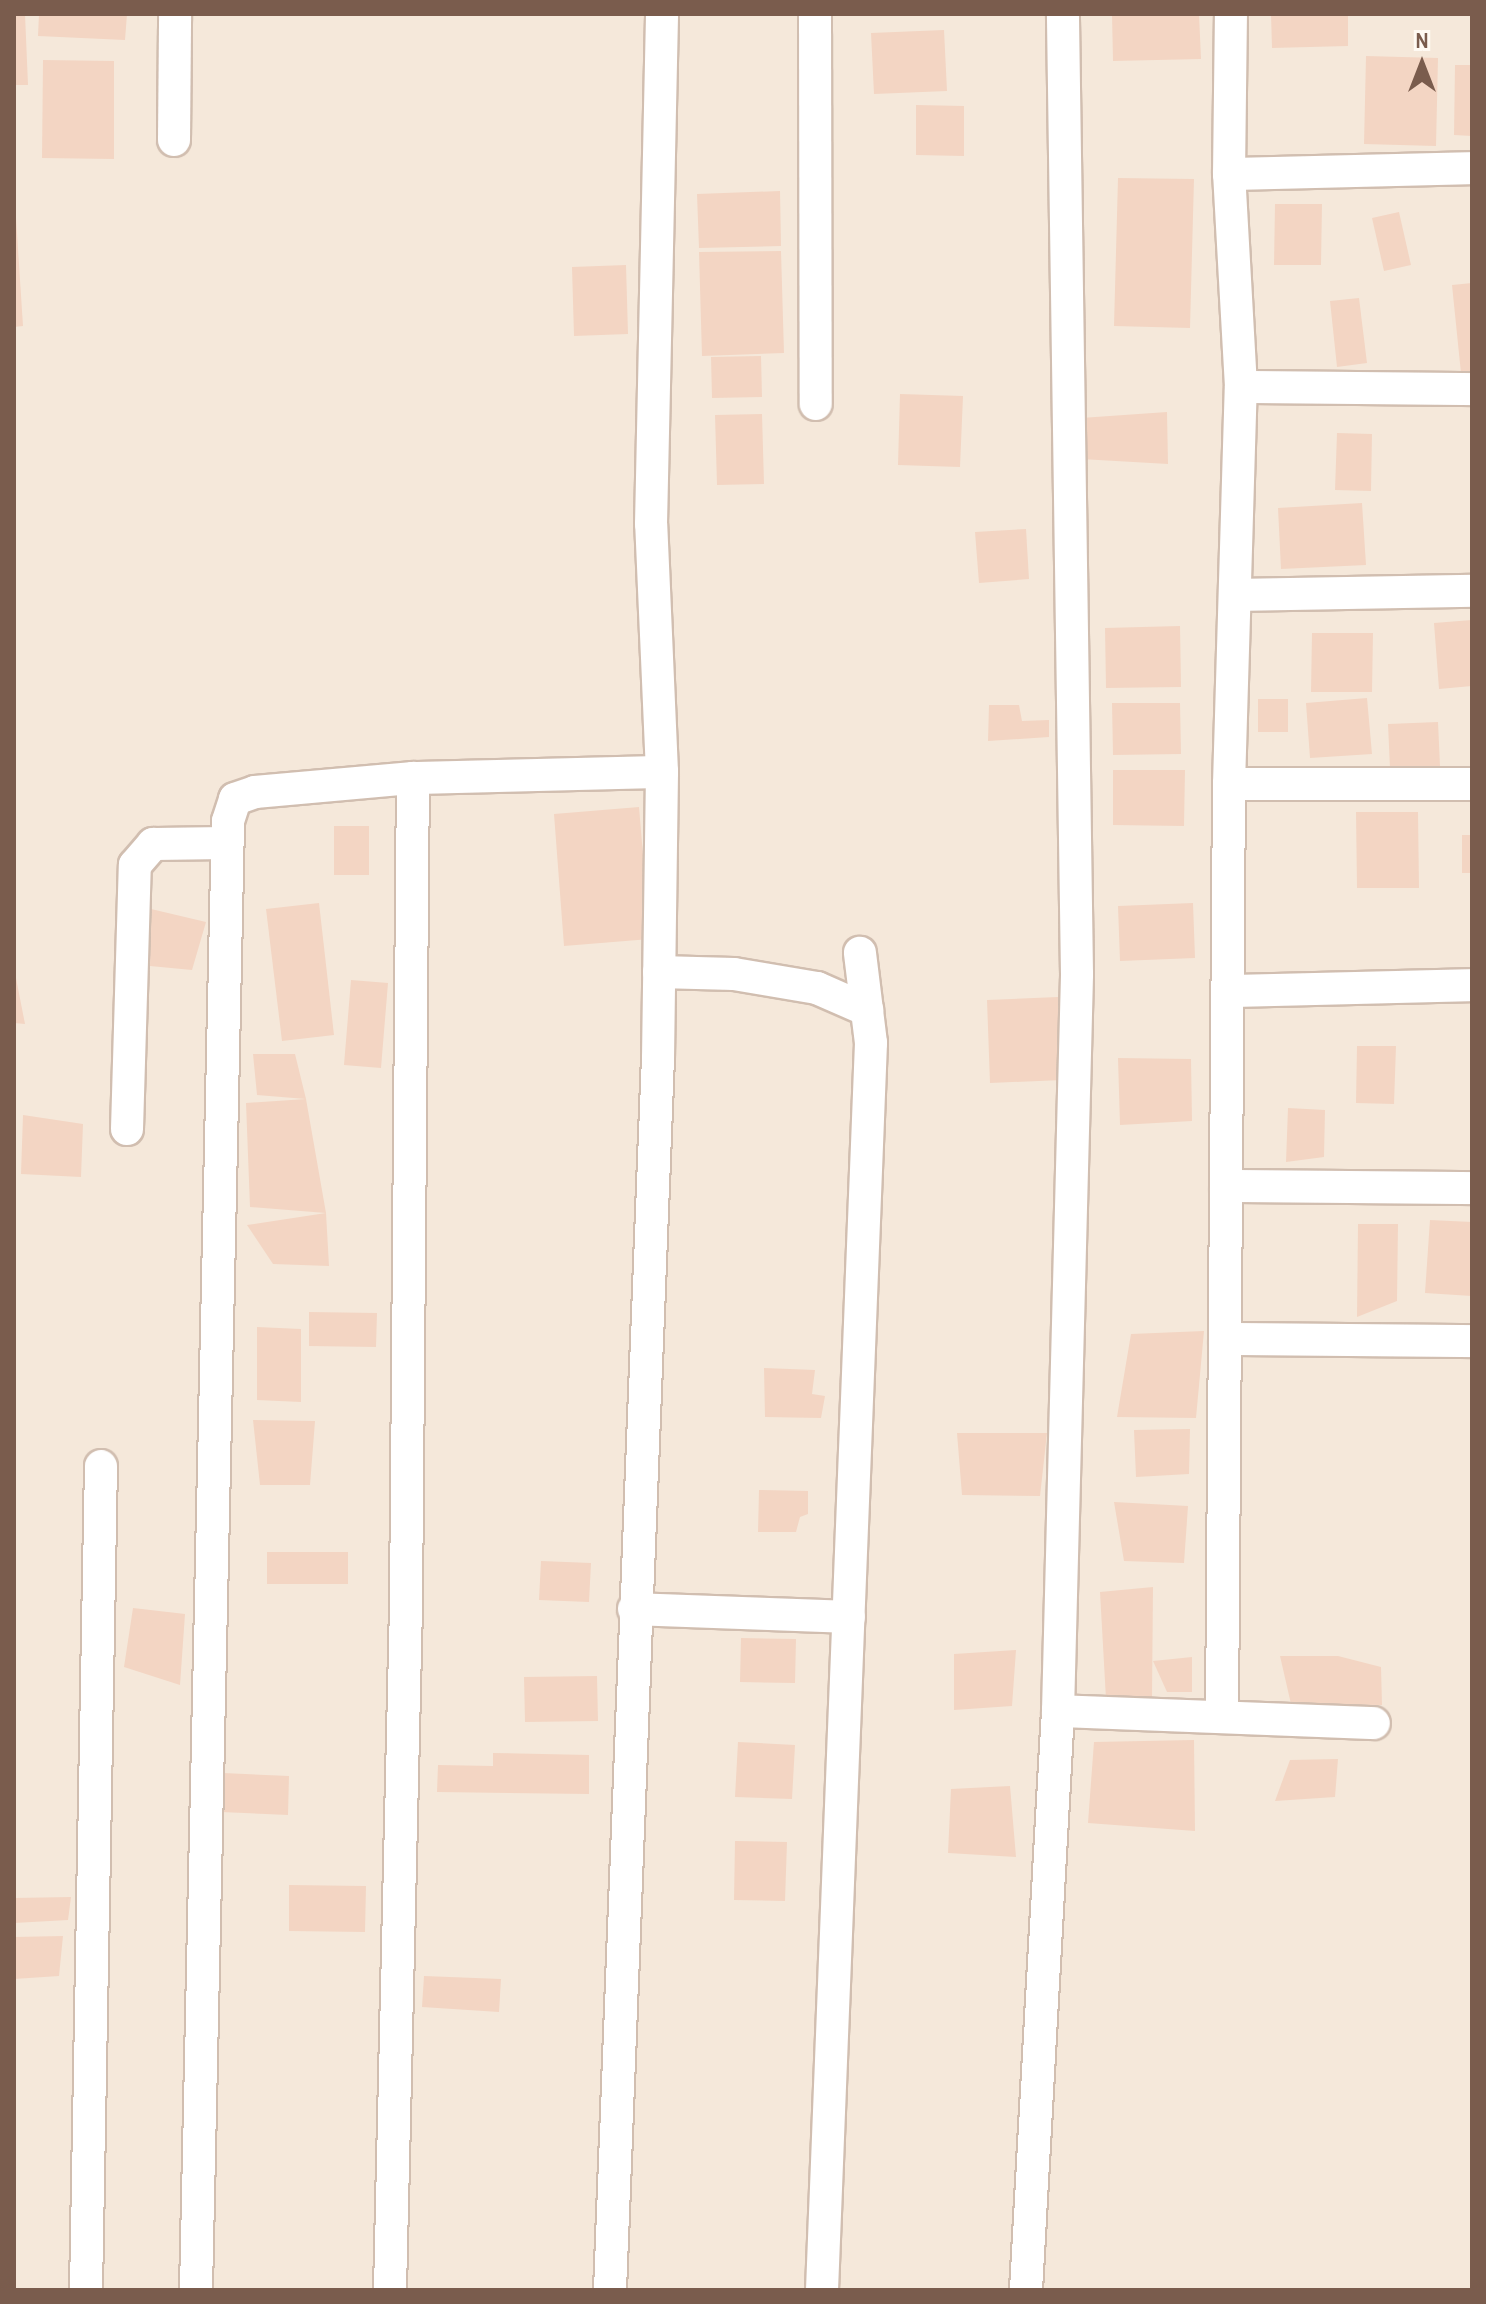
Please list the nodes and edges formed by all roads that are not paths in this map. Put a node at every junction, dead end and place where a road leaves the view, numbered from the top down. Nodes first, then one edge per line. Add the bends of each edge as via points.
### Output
1 (175, 14) edge
2 (662, 14) edge
3 (815, 14) edge
4 (1063, 14) edge
5 (1231, 14) edge
6 (174, 140) dead end
7 (1472, 168) edge
8 (1229, 174) junction
9 (1241, 387) junction
10 (1472, 389) edge
11 (816, 404) dead end
12 (1472, 591) edge
13 (1236, 595) junction
14 (662, 772) junction
15 (413, 778) junction
16 (1229, 784) junction
17 (1472, 784) edge
18 (227, 843) junction
19 (860, 953) dead end
20 (659, 972) junction
21 (1472, 985) edge
22 (1229, 991) junction
23 (867, 1010) junction
24 (127, 1129) dead end
25 (1226, 1186) junction
26 (1472, 1188) edge
27 (1225, 1339) junction
28 (1472, 1341) edge
29 (101, 1466) dead end
30 (634, 1609) junction
31 (849, 1617) junction
32 (1058, 1711) junction
33 (1222, 1716) junction
34 (1374, 1723) dead end
35 (86, 2290) edge
36 (196, 2290) edge
37 (390, 2290) edge
38 (610, 2290) edge
39 (822, 2290) edge
40 (1026, 2290) edge

1 - 6 street
2 - 14 street via 651,524
3 - 11 street
4 - 32 street via 1077,974
5 - 8 street
7 - 8 street
8 - 9 street
9 - 10 street
9 - 13 street
12 - 13 street
13 - 16 street
14 - 15 street
14 - 20 street
15 - 18 street via 255,792 235,799
15 - 37 street via 406,1605
16 - 17 street
16 - 22 street
18 - 24 street via 153,844 135,865
18 - 36 street
19 - 23 street
20 - 23 street via 734,974 817,988
20 - 30 street
21 - 22 street
22 - 25 street
23 - 31 street via 871,1043
25 - 26 street
25 - 27 street
27 - 28 street
27 - 33 street
29 - 35 street
30 - 31 street
30 - 38 street
31 - 39 street
32 - 33 street
32 - 40 street
33 - 34 street

